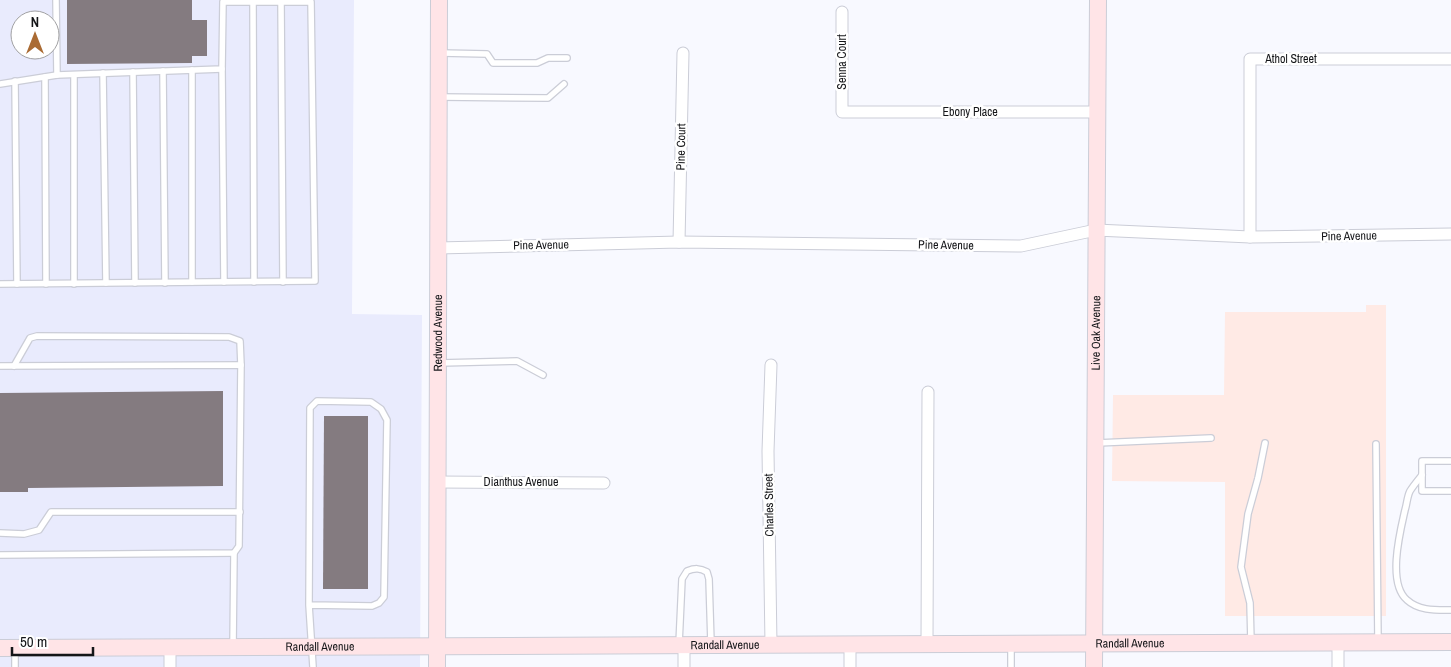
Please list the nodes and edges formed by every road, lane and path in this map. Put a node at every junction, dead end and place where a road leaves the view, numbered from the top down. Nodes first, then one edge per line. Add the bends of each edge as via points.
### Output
1 (56, 0) edge
2 (439, 0) edge
3 (1098, 0) edge
4 (252, 2) junction
5 (281, 2) junction
6 (842, 12) dead end
7 (439, 52) junction
8 (683, 53) dead end
9 (566, 58) dead end
10 (1451, 59) edge
11 (222, 69) junction
12 (192, 70) junction
13 (164, 71) junction
14 (133, 72) junction
15 (104, 74) junction
16 (57, 75) junction
17 (74, 75) junction
18 (45, 77) junction
19 (15, 82) junction
20 (0, 84) edge
21 (564, 84) dead end
22 (439, 97) junction
23 (842, 112) joint
24 (1097, 112) junction
25 (1096, 230) junction
26 (1451, 234) edge
27 (1250, 237) junction
28 (679, 242) junction
29 (438, 248) junction
30 (192, 282) junction
31 (224, 282) junction
32 (254, 282) junction
33 (283, 282) junction
34 (106, 283) junction
35 (135, 283) junction
36 (165, 283) junction
37 (0, 284) edge
38 (17, 284) junction
39 (46, 284) junction
40 (74, 284) junction
41 (438, 363) junction
42 (241, 365) junction
43 (771, 365) dead end
44 (0, 366) edge
45 (14, 366) junction
46 (543, 375) dead end
47 (928, 392) dead end
48 (1211, 438) dead end
49 (1095, 443) junction
50 (1265, 443) dead end
51 (1376, 444) dead end
52 (1451, 461) edge
53 (1422, 476) junction
54 (438, 482) junction
55 (604, 483) dead end
56 (1451, 491) edge
57 (240, 512) junction
58 (0, 533) edge
59 (234, 553) junction
60 (0, 555) edge
61 (309, 605) junction
62 (1451, 610) edge
63 (1451, 642) edge
64 (927, 643) junction
65 (1378, 643) junction
66 (682, 644) junction
67 (711, 644) junction
68 (771, 644) junction
69 (850, 644) junction
70 (1011, 644) junction
71 (1094, 644) junction
72 (1251, 644) junction
73 (1338, 644) junction
74 (233, 646) junction
75 (437, 646) junction
76 (170, 647) junction
77 (312, 647) junction
78 (8, 648) edge
79 (15, 667) edge
80 (170, 667) edge
81 (313, 667) edge
82 (437, 667) edge
83 (684, 667) edge
84 (850, 667) edge
85 (1011, 667) edge
86 (1094, 667) edge
87 (1338, 667) edge

1 - 16 lane
2 - 7 street, Redwood Avenue
3 - 24 street, Live Oak Avenue
4 - 5 lane
4 - 11 lane via 224,2
4 - 32 lane
5 - 33 lane
5 - 33 lane via 311,2 315,281
6 - 23 street, Senna Court
7 - 9 lane via 487,54 492,63 537,63 548,58
7 - 22 street, Redwood Avenue
8 - 28 street, Pine Court
10 - 27 street, Athol Street via 1250,59
11 - 12 lane
11 - 31 lane
12 - 13 lane
12 - 30 lane
13 - 14 lane
13 - 36 lane
14 - 15 lane
14 - 35 lane
15 - 17 lane
15 - 34 lane
16 - 17 lane
16 - 18 lane
17 - 40 lane
18 - 19 lane
18 - 39 lane
19 - 20 lane
19 - 38 lane
21 - 22 lane via 548,98
22 - 29 street, Redwood Avenue
23 - 24 street, Ebony Place
24 - 25 street, Live Oak Avenue
25 - 27 street, Pine Avenue
25 - 28 street, Pine Avenue via 1021,246
25 - 49 street, Live Oak Avenue
26 - 27 street, Pine Avenue
28 - 29 street, Pine Avenue
29 - 41 street, Redwood Avenue
30 - 31 lane
30 - 36 lane
31 - 32 lane
32 - 33 lane
34 - 35 lane
34 - 40 lane
35 - 36 lane
37 - 38 lane
38 - 39 lane
39 - 40 lane
41 - 46 lane via 517,361
41 - 54 street, Redwood Avenue
42 - 45 lane
42 - 45 lane via 240,341 230,337 37,336 30,338
42 - 57 lane
43 - 68 street, Charles Street via 768,451
44 - 45 lane
47 - 64 street
48 - 49 lane
49 - 71 street, Live Oak Avenue
50 - 72 lane via 1248,514 1241,568 1250,603
51 - 65 lane
52 - 53 lane via 1422,461
53 - 56 lane via 1422,491
53 - 62 lane via 1410,492 1398,542 1400,591 1416,606
54 - 55 street, Dianthus Avenue
54 - 75 street, Redwood Avenue
57 - 58 lane via 51,512 39,530 24,534
57 - 59 lane via 239,546
59 - 60 lane
59 - 74 lane
61 - 61 lane via 310,408 318,401 371,402 381,409 387,420 384,597 379,604 372,606
61 - 77 lane
63 - 65 street, Randall Avenue
64 - 69 street, Randall Avenue
64 - 70 street, Randall Avenue
65 - 73 street, Randall Avenue
66 - 67 street, Randall Avenue
66 - 67 lane via 682,579 686,571 693,568 707,572 709,579
66 - 75 street, Randall Avenue
66 - 83 street
67 - 68 street, Randall Avenue
68 - 69 street, Randall Avenue
69 - 84 street
70 - 71 street, Randall Avenue
70 - 85 lane
71 - 72 street, Randall Avenue
71 - 86 street, Live Oak Avenue
72 - 73 street, Randall Avenue
73 - 87 street
74 - 76 street, Randall Avenue
74 - 77 street, Randall Avenue
75 - 77 street, Randall Avenue
75 - 82 street, Redwood Avenue
76 - 78 street, Randall Avenue
76 - 80 street
77 - 81 lane
78 - 79 lane

